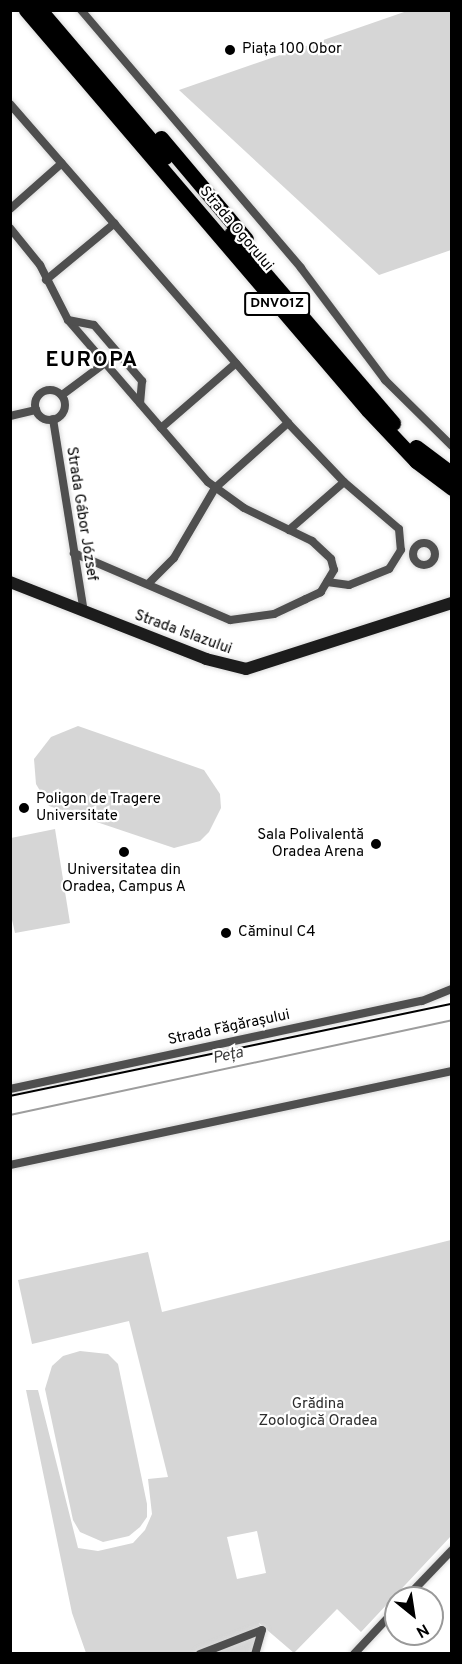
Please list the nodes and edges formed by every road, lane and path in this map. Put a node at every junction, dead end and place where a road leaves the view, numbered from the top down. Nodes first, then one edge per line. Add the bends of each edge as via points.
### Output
1 (17, 10) edge
2 (27, 10) edge
3 (40, 10) edge
4 (54, 10) edge
5 (81, 10) edge
6 (10, 105) edge
7 (62, 163) junction
8 (10, 209) edge
9 (115, 223) junction
10 (10, 228) edge
11 (46, 280) junction
12 (286, 306) junction
13 (68, 320) junction
14 (105, 363) junction
15 (236, 363) junction
16 (62, 395) junction
17 (140, 403) junction
18 (36, 410) junction
19 (10, 416) edge
20 (52, 419) junction
21 (288, 423) junction
22 (161, 428) junction
23 (452, 446) edge
24 (452, 474) edge
25 (344, 482) junction
26 (215, 488) junction
27 (452, 488) edge
28 (289, 531) junction
29 (401, 550) junction
30 (413, 552) dead end
31 (74, 553) junction
32 (10, 582) edge
33 (327, 582) junction
34 (149, 583) junction
35 (452, 603) edge
36 (84, 612) junction
37 (452, 989) edge
38 (452, 1071) edge
39 (10, 1089) edge
40 (10, 1165) edge
41 (452, 1550) edge
42 (418, 1586) edge
43 (384, 1622) edge
44 (200, 1653) edge
45 (255, 1653) edge
46 (354, 1653) edge

1 - 12 highway via 117,131 264,296
2 - 12 highway, Strada Ogorului / DNVO1Z
3 - 12 highway, Strada Ogorului / DNVO1Z
4 - 12 highway via 270,269
5 - 23 street via 301,268 385,380
6 - 7 street
7 - 8 street
7 - 9 street
9 - 11 street
9 - 15 street
10 - 11 street via 40,265
11 - 13 street
12 - 24 highway, Strada Ogorului / DNVO1Z via 397,428
12 - 27 highway, Strada Ogorului / DNVO1Z via 390,435
13 - 14 street
13 - 17 street via 94,325 142,381
14 - 16 street
14 - 17 street
15 - 21 street
15 - 22 street
16 - 18 street via 51,389 41,393
16 - 20 street via 63,413
17 - 22 street
18 - 19 street
18 - 20 street via 43,418
20 - 31 street, Strada Gábor József
21 - 25 street
21 - 26 street
22 - 26 street
25 - 28 street
25 - 29 street via 393,521 399,529
26 - 28 street
26 - 34 street via 174,558
28 - 33 street via 312,541 331,559 334,570
29 - 30 street
29 - 33 street via 389,569 349,585
31 - 34 street
31 - 36 street, Strada Gábor József
32 - 36 street, Strada Islazului
33 - 34 street via 321,592 249,621 230,620
35 - 36 street, Strada Islazului via 246,669 221,664
37 - 39 street, Strada Făgărașului via 422,1001
38 - 40 street
41 - 42 street
43 - 46 street
44 - 45 street via 262,1630

